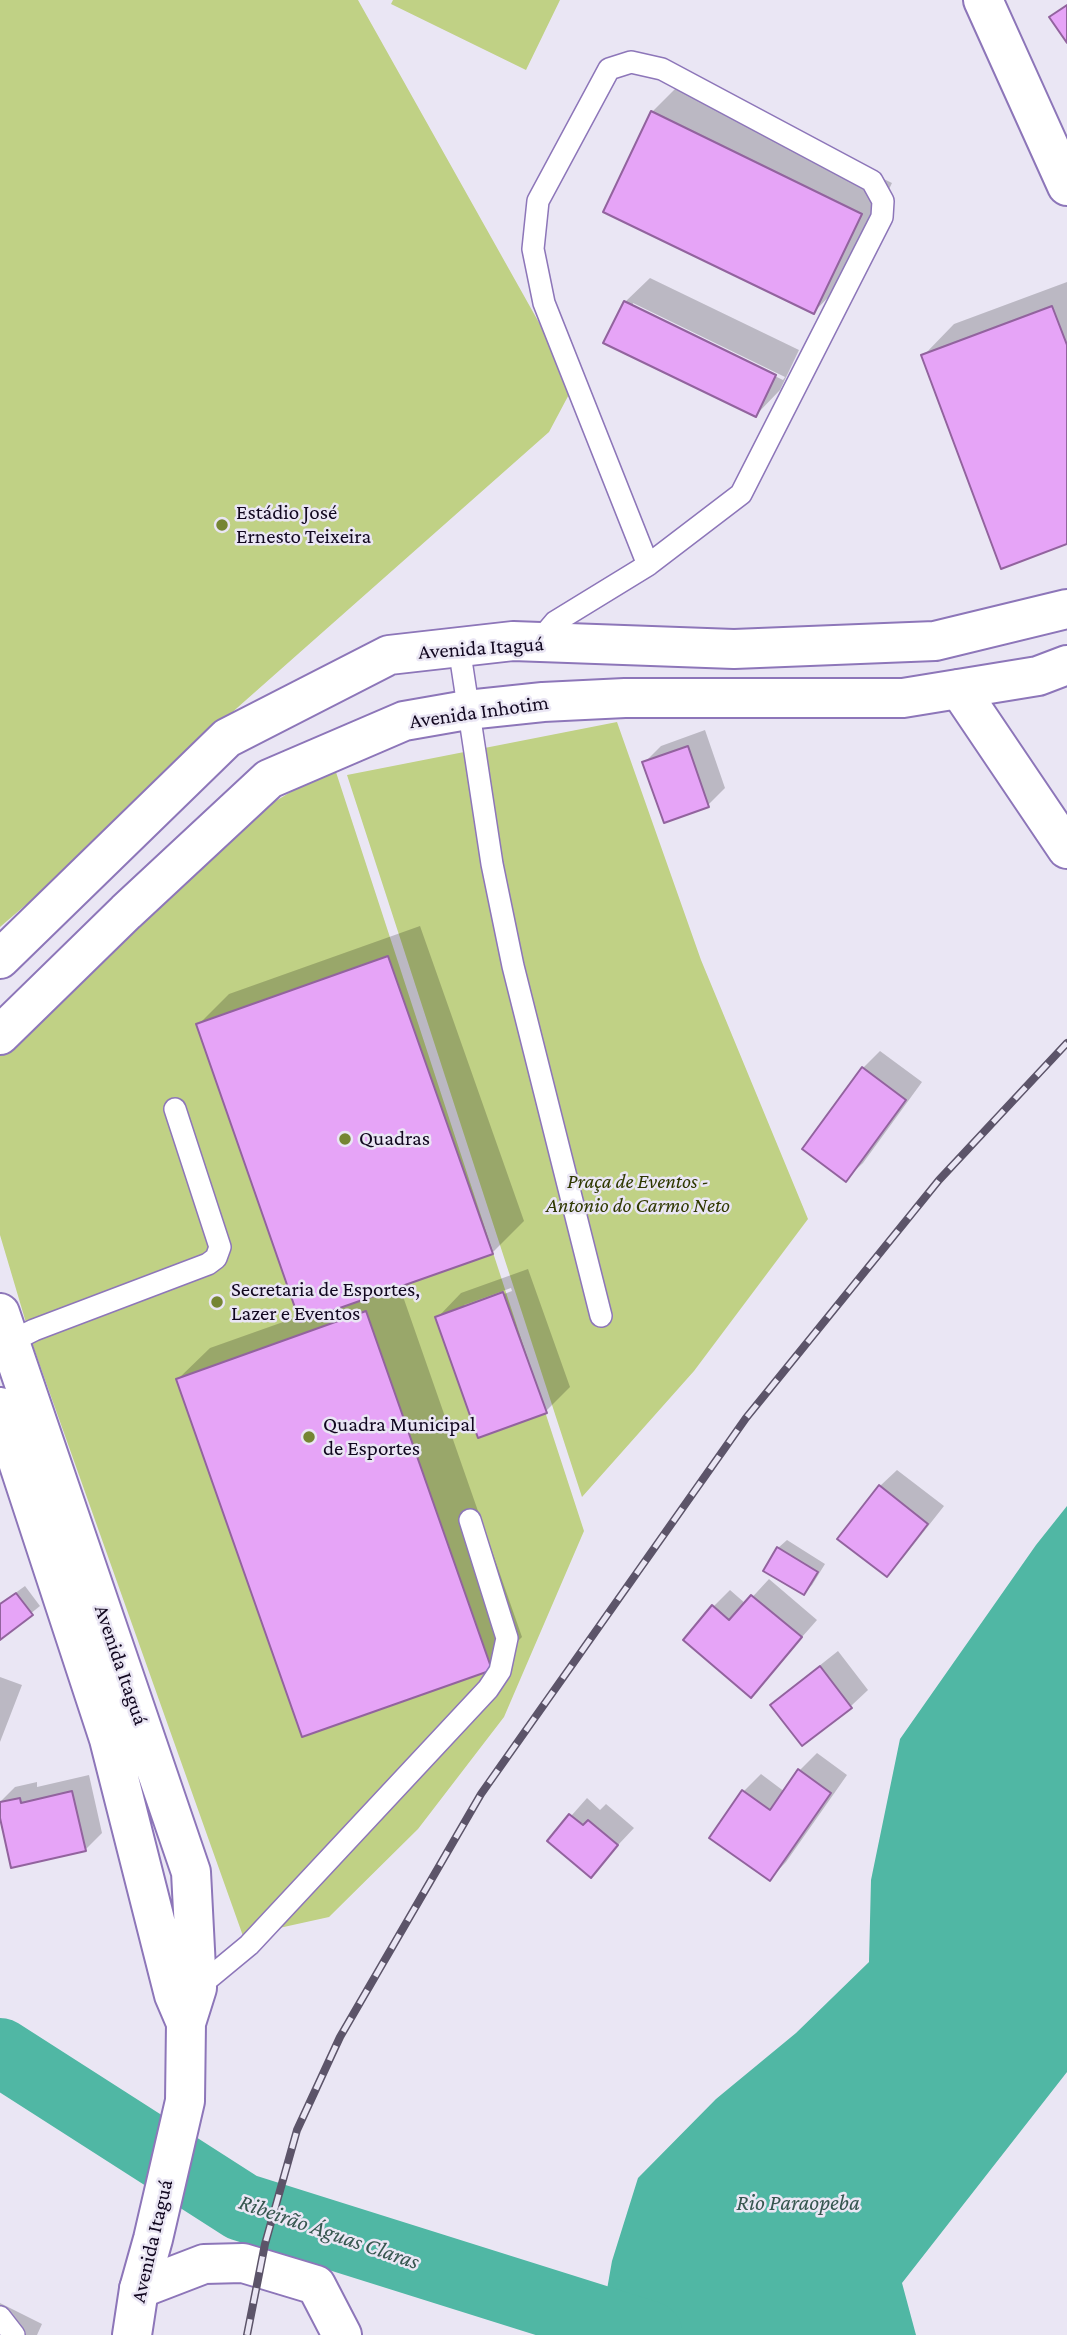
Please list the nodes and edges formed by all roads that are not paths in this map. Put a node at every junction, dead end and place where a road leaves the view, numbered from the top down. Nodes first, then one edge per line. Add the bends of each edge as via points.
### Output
1 (984, 0) edge
2 (1067, 186) edge
3 (648, 565) junction
4 (1067, 609) edge
5 (538, 642) junction
6 (459, 647) junction
7 (1067, 666) edge
8 (959, 689) junction
9 (543, 702) junction
10 (467, 710) junction
11 (1067, 849) edge
12 (0, 959) edge
13 (0, 1035) edge
14 (175, 1110) dead end
15 (601, 1316) dead end
16 (5, 1328) edge
17 (0, 1407) edge
18 (470, 1520) dead end
19 (192, 2006) junction
20 (139, 2289) junction
21 (0, 2317) edge
22 (14, 2335) edge
23 (132, 2335) edge
24 (342, 2335) edge

1 - 2 main road
3 - 3 lane via 544,303 533,249 538,201 609,69 631,62 662,69 872,181 883,201 882,217 741,494
3 - 5 lane via 555,622
4 - 5 main road, Avenida Itaguá via 935,641 734,649
5 - 6 main road, Avenida Itaguá
5 - 9 main road
6 - 10 lane
6 - 12 main road, Avenida Itaguá via 389,656 227,738
7 - 8 main road, Avenida Inhotim via 1038,676
8 - 9 main road, Avenida Inhotim via 903,698
8 - 11 main road
9 - 10 main road, Avenida Inhotim
10 - 13 main road, Avenida Inhotim via 404,721 269,779
10 - 15 lane via 513,966
14 - 16 lane via 220,1247 216,1258 208,1265 34,1330
16 - 19 main road, Avenida Itaguá via 191,1872
17 - 19 main road, Avenida Itaguá via 109,1739 174,1995
18 - 19 lane via 507,1638 500,1671
19 - 20 main road, Avenida Itaguá via 185,2101
20 - 23 main road, Avenida Itaguá
20 - 24 main road via 204,2264 243,2263 316,2285
21 - 22 lane

